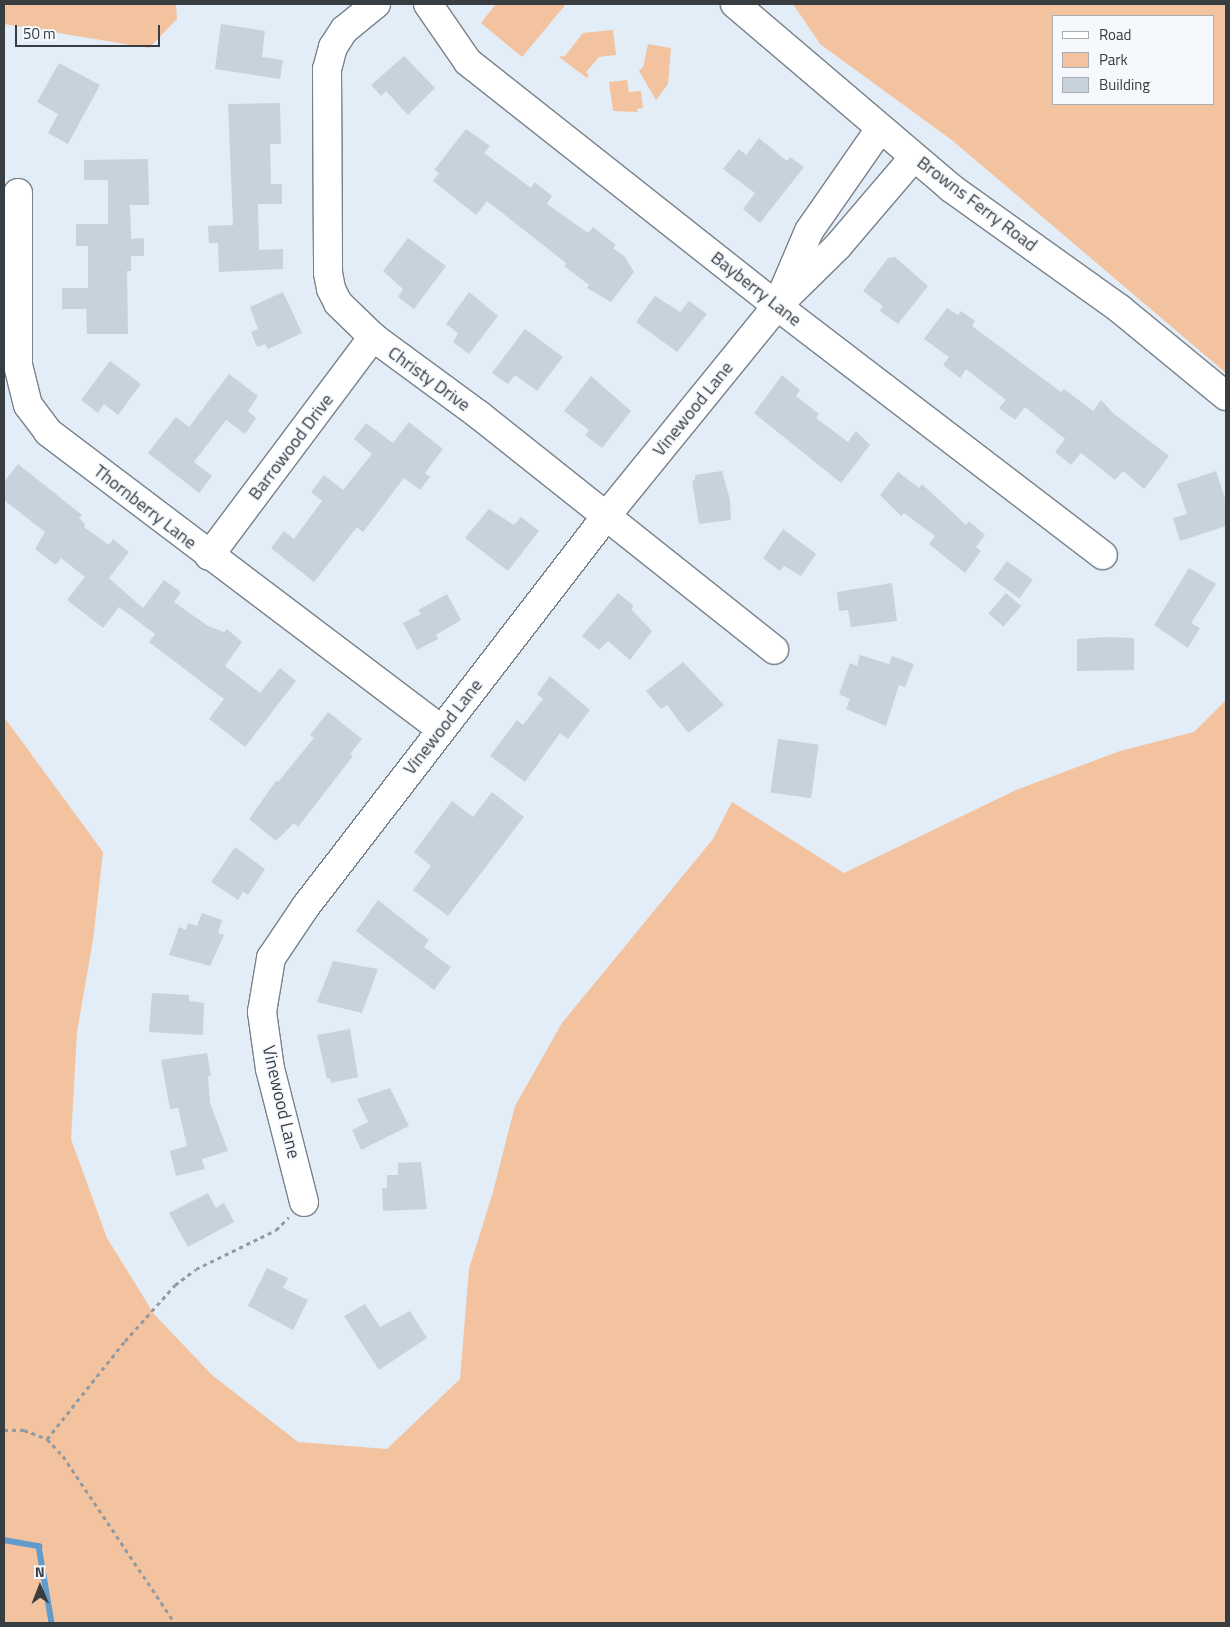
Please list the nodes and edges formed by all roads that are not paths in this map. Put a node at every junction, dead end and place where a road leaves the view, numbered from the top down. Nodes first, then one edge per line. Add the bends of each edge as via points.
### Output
1 (376, 4) edge
2 (428, 4) edge
3 (735, 4) edge
4 (880, 129) junction
5 (914, 157) junction
6 (18, 193) dead end
7 (777, 306) junction
8 (373, 338) junction
9 (1226, 396) edge
10 (607, 515) junction
11 (1102, 555) dead end
12 (209, 556) junction
13 (774, 650) dead end
14 (441, 729) junction
15 (304, 1202) road end

1 - 8 street, Christy Drive via 344,30 327,69 326,185 330,289 338,303
2 - 7 street, Bayberry Lane via 468,62
3 - 4 street, Browns Ferry Road
4 - 5 street, Browns Ferry Road
4 - 7 street, Vinewood Lane via 809,231
5 - 7 street, Vinewood Lane via 838,246
5 - 9 street, Browns Ferry Road via 950,188 1120,309
6 - 12 street, Thornberry Lane via 18,365 28,405 48,432
7 - 10 street, Vinewood Lane
7 - 11 street, Bayberry Lane
8 - 10 street, Christy Drive
8 - 12 street, Barrowood Drive
10 - 13 street, Christy Drive
10 - 14 street, Vinewood Lane
12 - 14 street, Thornberry Lane
14 - 15 street, Vinewood Lane via 306,906 271,958 262,1012 270,1069

